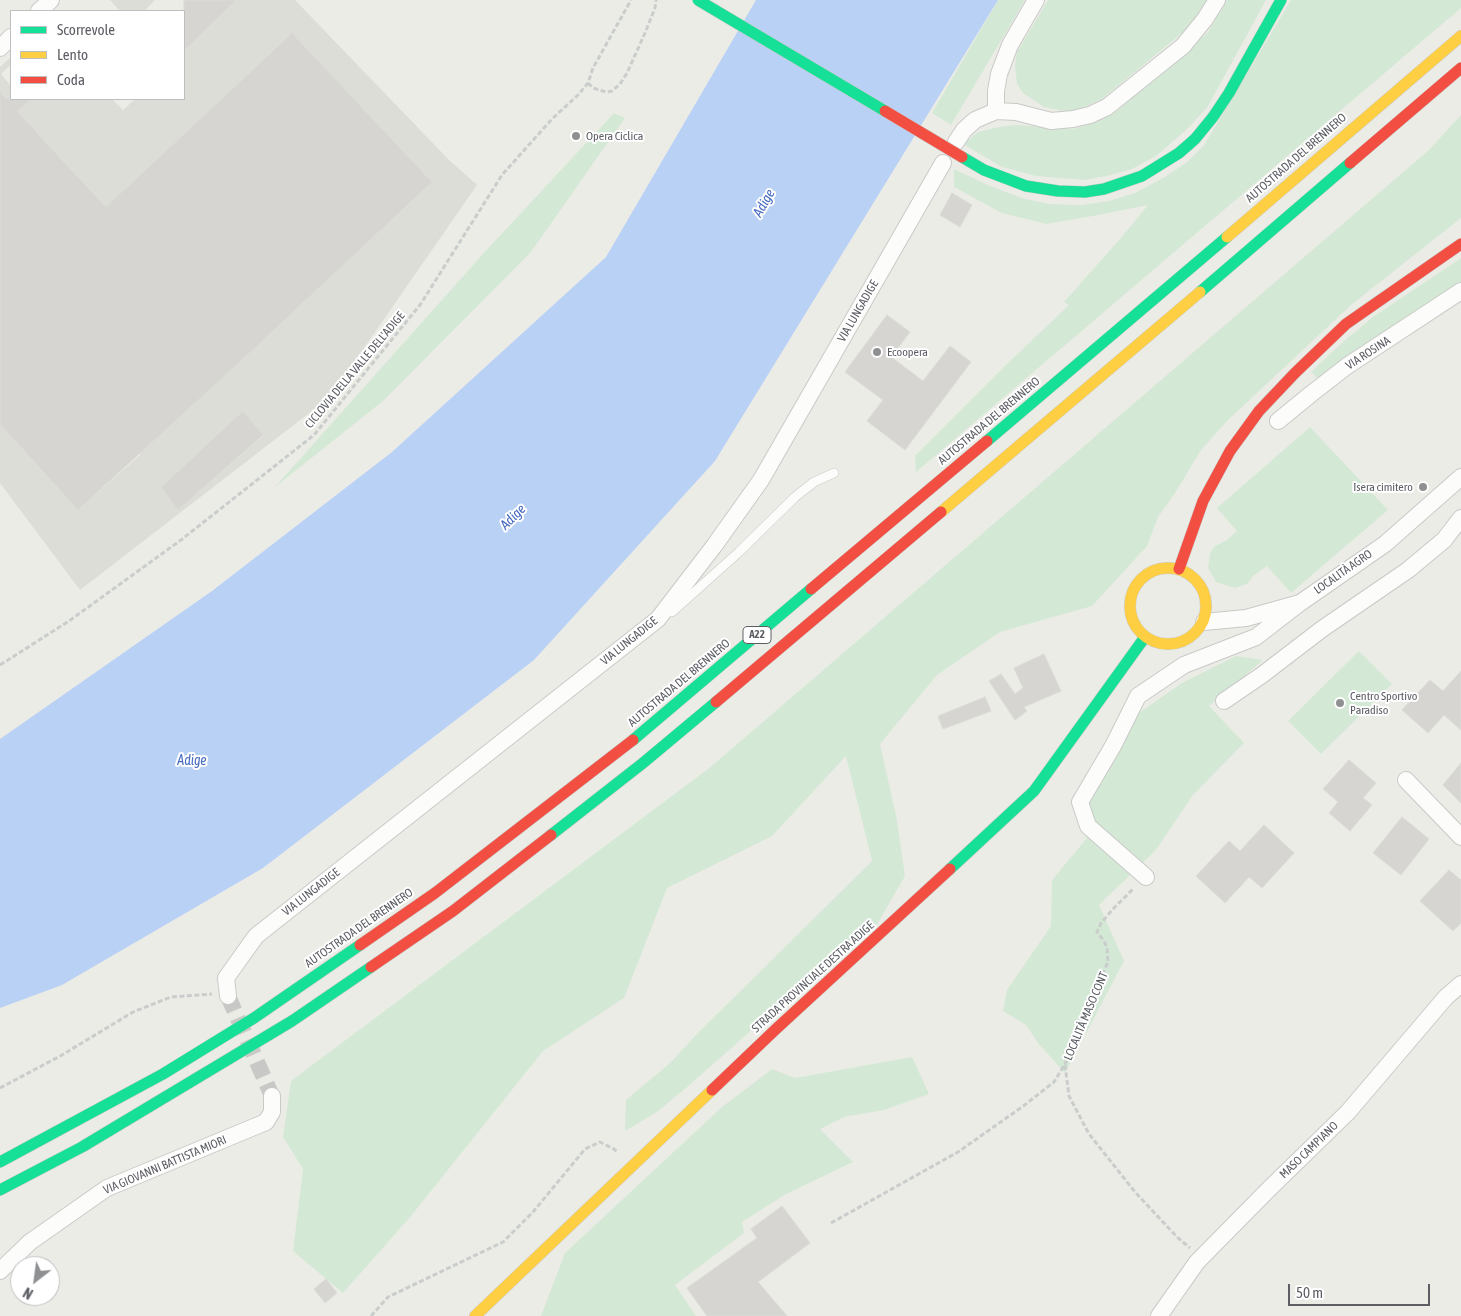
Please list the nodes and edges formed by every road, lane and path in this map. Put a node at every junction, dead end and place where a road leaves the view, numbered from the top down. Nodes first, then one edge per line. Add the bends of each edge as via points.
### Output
1 (51, 0) edge
2 (631, 0) edge
3 (657, 0) edge
4 (698, 0) edge
5 (1036, 0) edge
6 (1217, 0) edge
7 (1281, 0) edge
8 (40, 10) edge
9 (1461, 36) edge
10 (10, 38) edge
11 (0, 48) edge
12 (1461, 68) edge
13 (588, 83) junction
14 (996, 111) junction
15 (956, 142) dead end
16 (943, 163) dead end
17 (1461, 244) edge
18 (1461, 291) edge
19 (1278, 421) dead end
20 (834, 473) dead end
21 (1461, 477) edge
22 (1461, 518) edge
23 (1461, 538) edge
24 (1444, 540) junction
25 (1179, 569) junction
26 (1300, 602) junction
27 (658, 619) junction
28 (1204, 622) junction
29 (1145, 637) junction
30 (0, 665) edge
31 (1224, 701) dead end
32 (1406, 780) dead end
33 (1461, 837) edge
34 (1146, 877) joint
35 (226, 978) junction
36 (1461, 984) edge
37 (228, 996) tunnel mouth
38 (1065, 1064) junction
39 (0, 1088) edge
40 (272, 1096) tunnel mouth
41 (0, 1162) edge
42 (632, 1166) junction
43 (0, 1190) edge
44 (832, 1223) dead end
45 (1202, 1258) junction
46 (0, 1271) edge
47 (371, 1316) edge
48 (476, 1316) edge
49 (1159, 1316) edge

1 - 8 street
2 - 13 path, CICLOVIA DELLA VALLE DELL'ADIGE
3 - 13 path via 620,84 606,92
4 - 7 main road, bridge via 984,170 1026,186 1085,192 1142,176 1195,139 1229,93
5 - 14 street via 1010,45 999,74
6 - 14 street via 1183,46 1107,106 1090,115 1051,120
9 - 41 main road, AUTOSTRADA DEL BRENNERO / A22 via 643,732 451,881 237,1028 163,1074
10 - 11 street
12 - 43 main road, A22 via 797,635 643,763 453,910 292,1021 82,1147
13 - 30 path, CICLOVIA DELLA VALLE DELL'ADIGE via 502,175 420,305 314,435 181,540 69,621
14 - 15 street via 975,120
16 - 27 street, VIA LUNGADIGE via 761,480
17 - 25 main road via 1346,324 1259,411 1230,451 1203,500
18 - 19 street, VIA ROSINA via 1347,366
20 - 27 lane via 814,482 669,615
21 - 26 street, LOCALITÀ AGRO via 1384,544
22 - 24 street
23 - 24 street
24 - 31 street via 1408,570
25 - 28 main road via 1198,581 1206,600
25 - 29 main road via 1149,572 1138,582 1131,596 1130,611 1134,626
26 - 28 street, LOCALITÀ AGRO via 1246,618
26 - 34 street via 1256,637 1184,665 1138,696 1080,802 1088,826
27 - 35 street, VIA LUNGADIGE via 256,936
28 - 29 main road via 1193,636 1178,644 1161,644
29 - 42 main road, STRADA PROVINCIALE DESTRA ADIGE via 1034,791
32 - 33 street
34 - 38 path, LOCALITÀ MASO CONT via 1114,908 1097,932 1107,948 1108,962
35 - 37 street
35 - 39 path via 213,994 171,997 132,1012
36 - 45 street, MASO CAMPIANO via 1446,997 1348,1112
38 - 44 path, LOCALITÀ MASO CONT via 1054,1082 958,1152
38 - 45 path via 1069,1096 1089,1134 1135,1192 1177,1237
40 - 46 street, VIA GIOVANNI BATTISTA MIORI via 272,1112 266,1122 107,1188 30,1242
42 - 47 path via 614,1149 600,1142 585,1149 533,1212 502,1242 388,1297
42 - 48 main road, STRADA PROVINCIALE DESTRA ADIGE
45 - 49 street, MASO CAMPIANO

